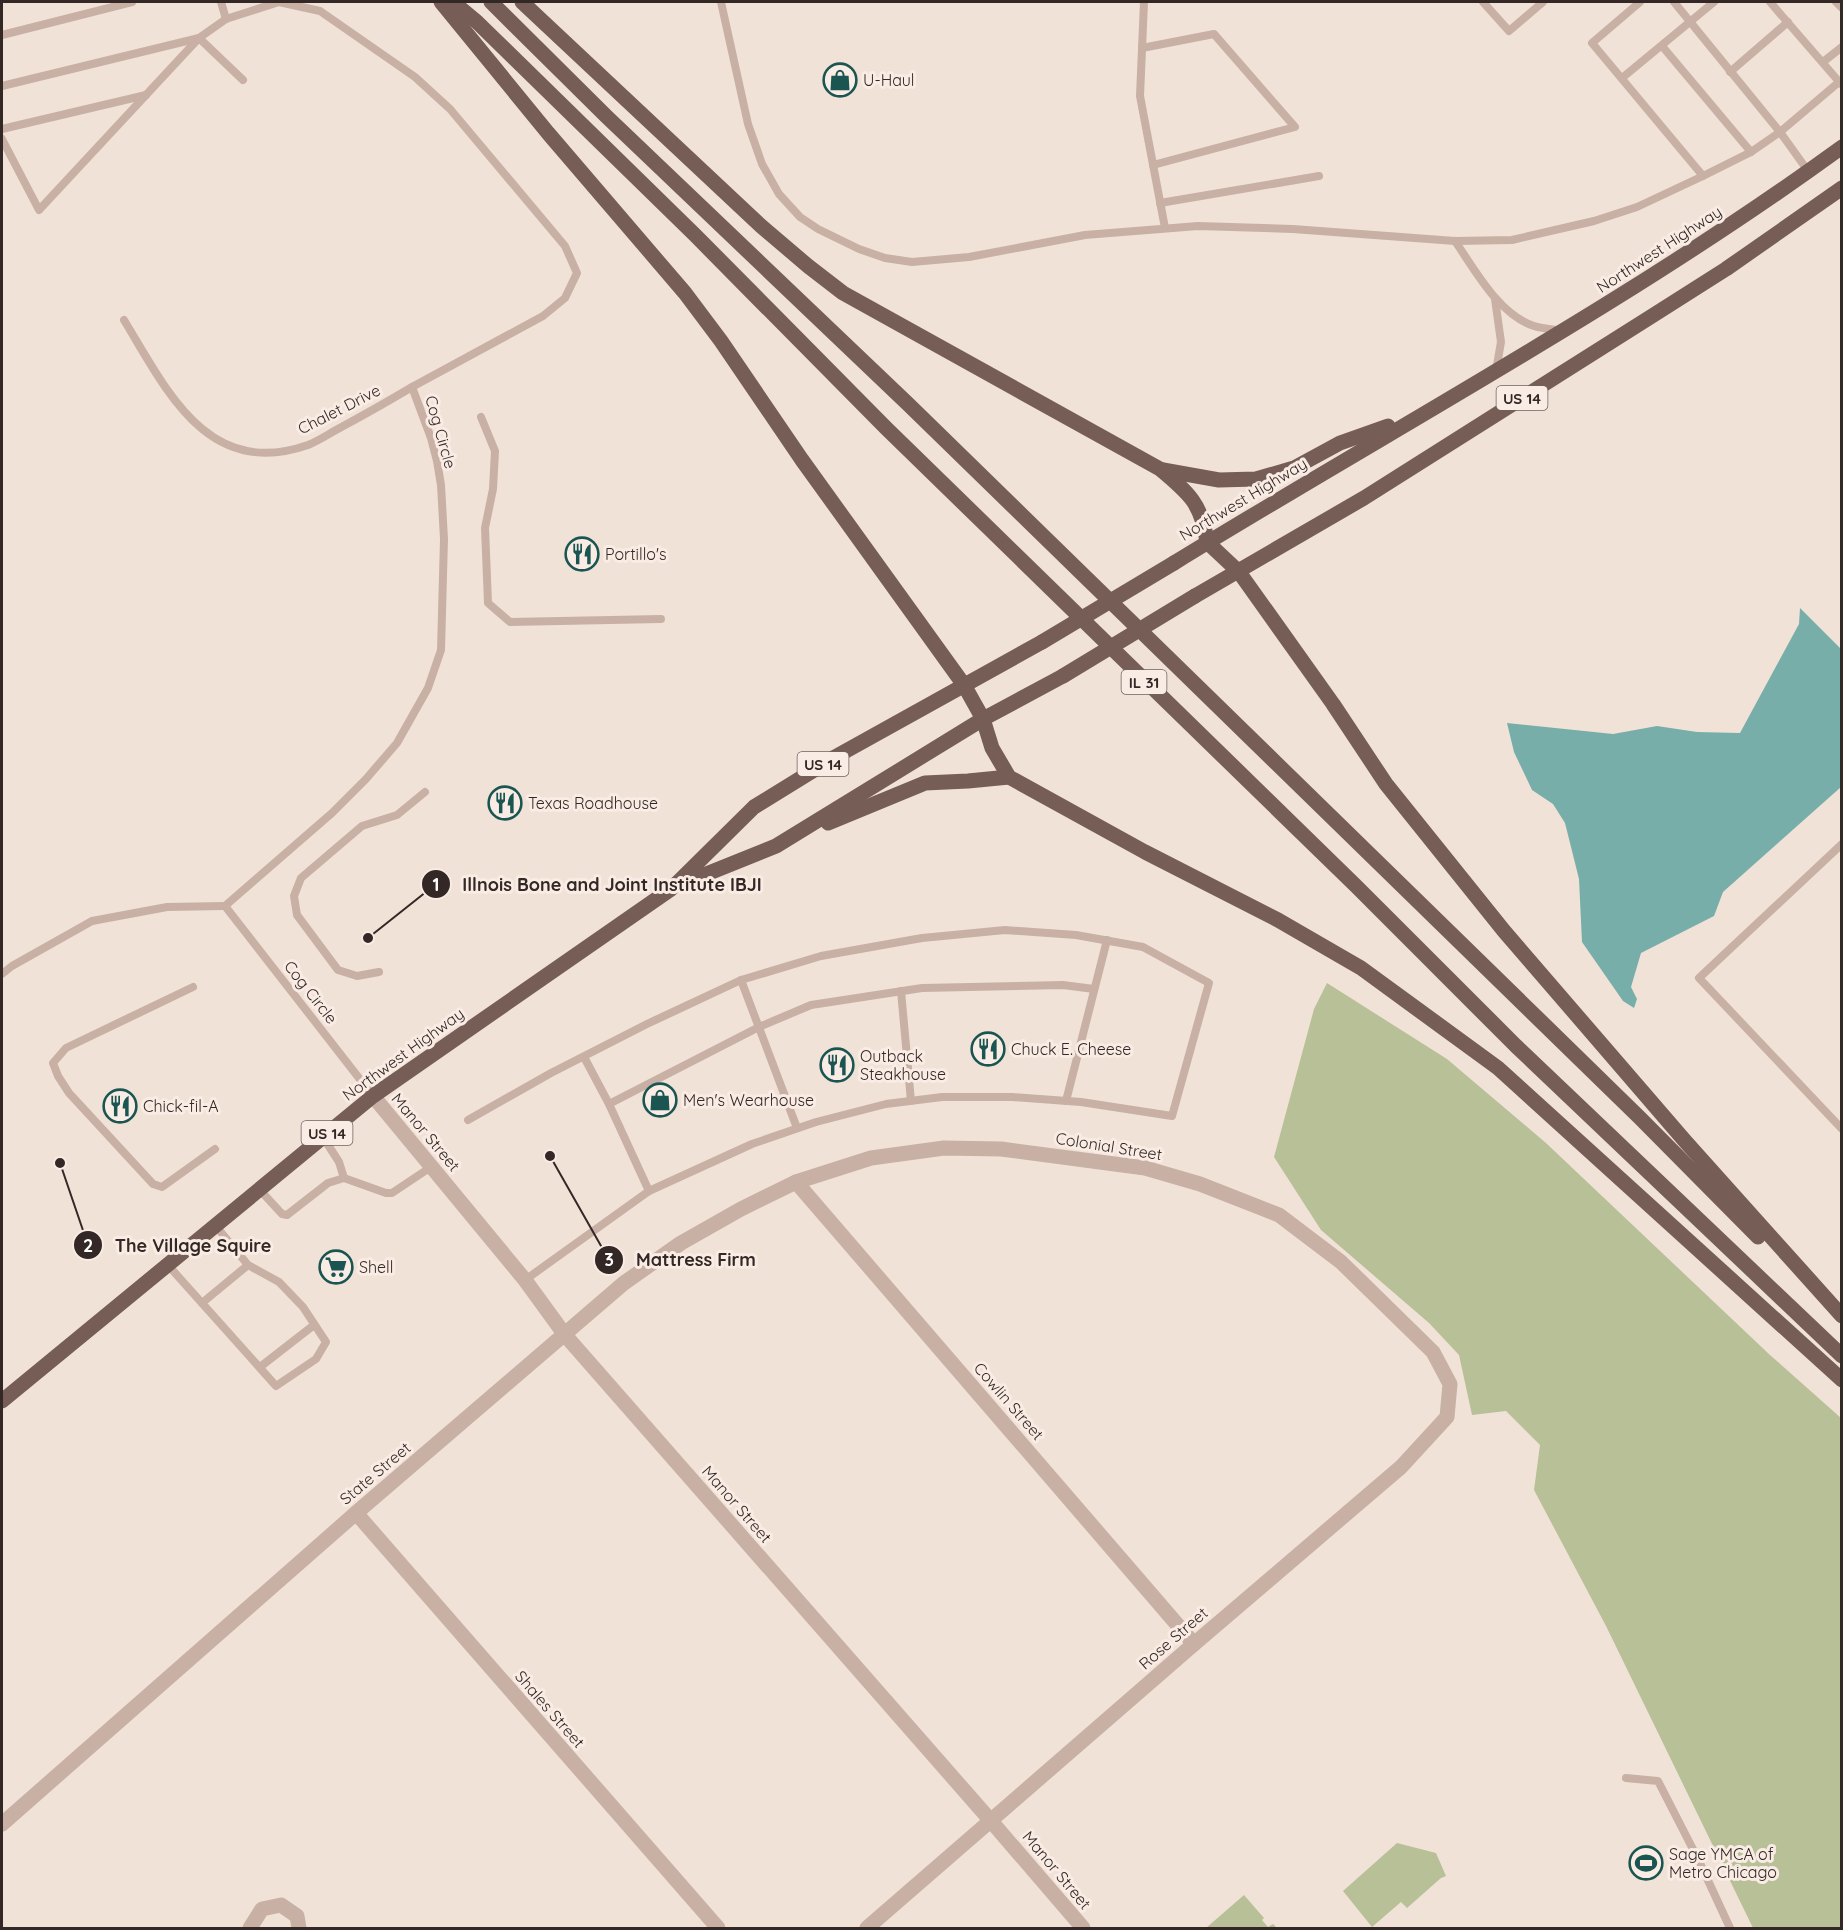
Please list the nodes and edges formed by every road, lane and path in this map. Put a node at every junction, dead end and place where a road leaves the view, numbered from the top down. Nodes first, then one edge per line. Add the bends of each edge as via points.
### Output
1 (132, 2) edge
2 (221, 2) edge
3 (441, 2) edge
4 (453, 2) edge
5 (491, 2) edge
6 (522, 2) edge
7 (721, 2) edge
8 (1144, 2) edge
9 (1483, 2) edge
10 (1543, 2) edge
11 (1640, 2) edge
12 (1674, 2) edge
13 (1714, 2) edge
14 (1770, 2) edge
15 (1836, 2) edge
16 (1842, 8) edge
17 (225, 19) junction
18 (1689, 22) junction
19 (1788, 22) junction
20 (2, 35) edge
21 (199, 38) junction
22 (1662, 46) junction
23 (1842, 47) edge
24 (1142, 48) junction
25 (1823, 62) junction
26 (1730, 72) junction
27 (1622, 78) junction
28 (243, 80) dead end
29 (1840, 83) edge
30 (2, 86) edge
31 (146, 95) junction
32 (2, 129) edge
33 (1780, 132) junction
34 (2, 139) edge
35 (1842, 147) edge
36 (1750, 152) junction
37 (1153, 165) junction
38 (1808, 171) junction
39 (1319, 176) dead end
40 (1703, 176) junction
41 (1842, 188) edge
42 (1160, 203) junction
43 (1165, 228) junction
44 (1455, 241) junction
45 (1495, 298) junction
46 (124, 320) dead end
47 (1562, 331) junction
48 (1496, 371) junction
49 (412, 387) junction
50 (1419, 416) junction
51 (481, 417) dead end
52 (1160, 469) junction
53 (1207, 542) junction
54 (1239, 572) junction
55 (661, 619) dead end
56 (963, 685) junction
57 (983, 719) junction
58 (1009, 777) junction
59 (424, 792) dead end
60 (1842, 844) edge
61 (776, 846) junction
62 (670, 889) junction
63 (225, 906) junction
64 (1107, 940) junction
65 (379, 972) dead end
66 (2, 974) edge
67 (741, 980) junction
68 (193, 987) dead end
69 (1095, 989) junction
70 (902, 991) junction
71 (759, 1027) junction
72 (584, 1057) junction
73 (373, 1096) junction
74 (911, 1101) junction
75 (1066, 1101) junction
76 (609, 1104) junction
77 (468, 1120) dead end
78 (797, 1128) junction
79 (1842, 1129) edge
80 (323, 1137) junction
81 (215, 1149) dead end
82 (431, 1167) junction
83 (344, 1178) junction
84 (796, 1182) junction
85 (260, 1189) junction
86 (649, 1191) junction
87 (215, 1225) junction
88 (167, 1264) junction
89 (248, 1265) junction
90 (525, 1280) junction
91 (202, 1303) junction
92 (1842, 1318) edge
93 (314, 1325) junction
94 (565, 1335) junction
95 (1433, 1352) joint
96 (1842, 1356) edge
97 (260, 1367) junction
98 (1842, 1380) edge
99 (2, 1401) edge
100 (356, 1513) junction
101 (1194, 1644) junction
102 (1626, 1778) dead end
103 (991, 1821) junction
104 (2, 1824) edge
105 (250, 1929) edge
106 (299, 1929) edge
107 (718, 1929) edge
108 (867, 1929) edge
109 (1083, 1929) edge
110 (1730, 1929) edge

1 - 20 lane
2 - 17 lane
3 - 56 main road via 691,301
4 - 96 main road, IL 31 via 1516,1046
5 - 92 main road, IL 31 via 908,404
6 - 52 main road via 761,226 843,293
7 - 43 lane via 748,124 762,164 789,207 818,229 859,249 912,262 969,257 1085,235
8 - 24 lane
9 - 10 lane via 1509,31
11 - 27 lane via 1593,43
12 - 18 lane
13 - 18 lane
14 - 19 lane
15 - 16 lane
17 - 21 lane
17 - 49 lane, Cog Circle via 279,2 320,11 415,77 450,109 565,246 577,273 565,298 543,316
18 - 22 lane
18 - 26 lane
19 - 25 lane
19 - 26 lane
21 - 28 lane
21 - 30 lane
21 - 31 lane
22 - 27 lane
22 - 36 lane
23 - 25 lane
24 - 37 lane via 1140,96
24 - 37 lane via 1214,34 1295,127
25 - 29 lane
26 - 33 lane
27 - 40 lane
29 - 33 lane
31 - 32 lane
31 - 34 lane via 39,210
33 - 36 lane
33 - 38 lane
35 - 38 main road, Northwest Highway / US 14
36 - 40 lane
37 - 42 lane
38 - 47 main road, Northwest Highway / US 14 via 1680,258
39 - 42 lane
40 - 44 lane via 1637,207 1594,221 1512,240
41 - 54 main road, Northwest Highway / US 14 via 1708,281 1364,498
42 - 43 lane
43 - 44 lane via 1293,228
44 - 45 lane
45 - 47 lane via 1533,326
45 - 48 lane via 1501,342
46 - 49 lane, Chalet Drive via 165,388 202,431 230,447 253,452 280,451 309,444
47 - 48 main road, Northwest Highway / US 14
48 - 50 main road, Northwest Highway / US 14
49 - 63 lane, Cog Circle via 436,461 444,539 441,650 428,688 397,743 366,779
50 - 52 main road via 1340,443 1294,468 1256,479 1219,480
50 - 53 main road, Northwest Highway / US 14
51 - 55 lane via 495,451 485,528 488,603 510,622
52 - 53 main road via 1198,506
53 - 54 main road
53 - 56 main road, Northwest Highway / US 14, bridge
54 - 57 main road, Northwest Highway / US 14, bridge
54 - 92 main road via 1386,783 1452,868
56 - 57 main road
56 - 62 main road, Northwest Highway / US 14 via 754,807
57 - 58 main road via 992,748
57 - 61 main road, Northwest Highway / US 14
58 - 61 main road via 925,783
58 - 98 main road via 1278,920 1370,975 1498,1068
59 - 65 lane via 397,815 362,826 301,878 294,896 297,915 338,970 357,976
60 - 79 lane via 1699,978
61 - 62 main road, Northwest Highway / US 14
62 - 73 main road, Northwest Highway / US 14
63 - 66 lane via 167,907 92,921
63 - 73 lane, Cog Circle
64 - 67 lane via 1005,930 922,938 820,956
64 - 69 lane
64 - 75 lane via 1143,947 1209,983 1172,1116
67 - 71 lane
67 - 72 lane
68 - 81 lane via 66,1048 53,1063 69,1093 153,1184 162,1186
69 - 70 lane via 1063,985
69 - 75 lane
70 - 71 lane via 810,1005
70 - 74 lane
71 - 76 lane
71 - 78 lane
72 - 76 lane
72 - 77 lane
73 - 80 main road, Northwest Highway / US 14
73 - 82 street, Manor Street
74 - 75 lane via 942,1097
74 - 78 lane
76 - 86 lane
78 - 86 lane
80 - 83 lane
80 - 85 main road, Northwest Highway / US 14
82 - 83 lane via 392,1193
82 - 90 street, Manor Street
83 - 85 lane via 328,1183 287,1215
84 - 94 street, State Street via 681,1243 624,1283
84 - 95 street, Colonial Street via 871,1158 944,1148 1001,1149 1145,1168 1200,1184 1278,1215 1341,1262
84 - 101 street, Cowlin Street
85 - 87 main road, Northwest Highway / US 14
86 - 90 lane
87 - 88 main road, Northwest Highway / US 14
87 - 89 lane
88 - 91 lane
88 - 99 main road, Northwest Highway / US 14
89 - 91 lane
89 - 93 lane via 279,1282
90 - 94 street, Manor Street
91 - 97 lane
93 - 97 lane
93 - 97 lane via 326,1342 316,1359 276,1386
94 - 100 street, State Street
94 - 103 street, Manor Street
95 - 101 street, Rose Street via 1450,1384 1447,1417 1401,1467
100 - 104 street, State Street
100 - 107 street, Shales Street
101 - 103 street, Rose Street
102 - 110 lane via 1658,1781
103 - 108 street, Rose Street
103 - 109 street, Manor Street
105 - 106 street via 262,1909 281,1905 297,1916

